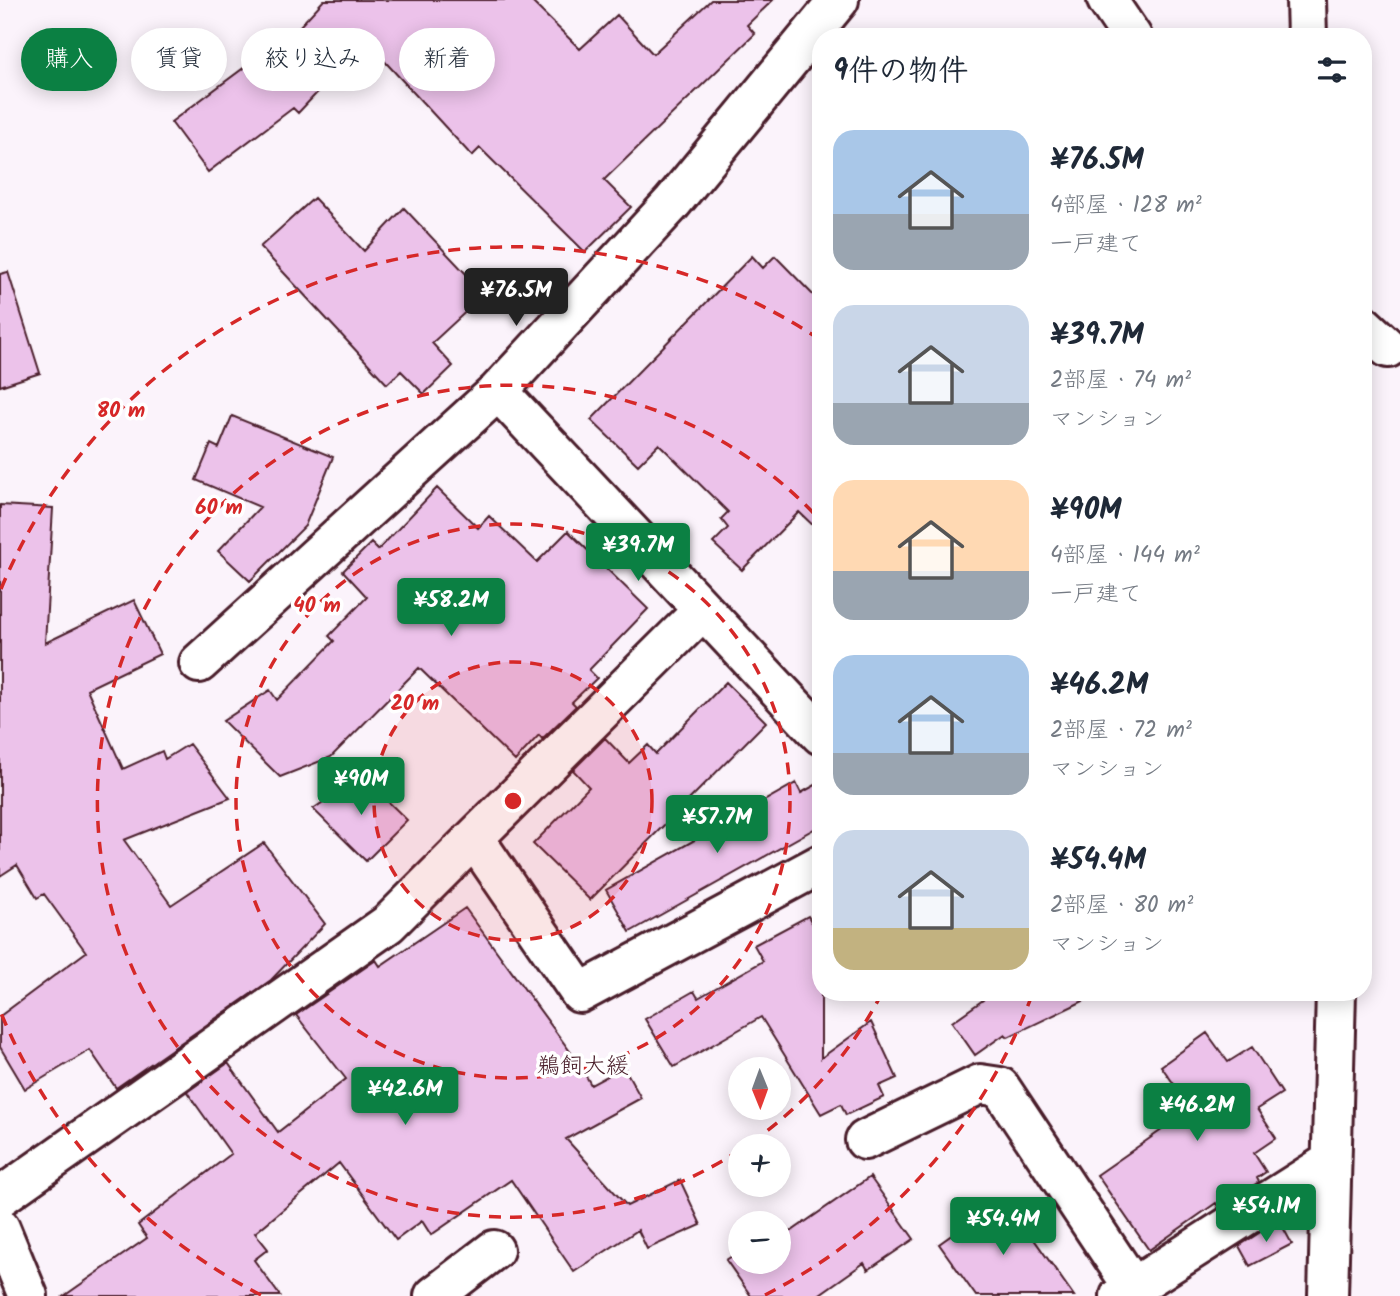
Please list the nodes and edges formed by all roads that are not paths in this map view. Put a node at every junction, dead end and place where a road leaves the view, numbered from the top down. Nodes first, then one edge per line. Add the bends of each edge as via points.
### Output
1 (839, 0) edge
2 (1107, 0) edge
3 (1306, 0) edge
4 (816, 28) edge
5 (1126, 28) edge
6 (1307, 28) edge
7 (812, 33) edge
8 (498, 391) junction
9 (703, 610) junction
10 (199, 663) dead end
11 (812, 725) edge
12 (474, 838) junction
13 (812, 868) edge
14 (1336, 1001) edge
15 (865, 1140) dead end
16 (1330, 1162) junction
17 (0, 1197) edge
18 (0, 1227) edge
19 (494, 1250) dead end
20 (1126, 1292) edge
21 (27, 1296) edge
22 (433, 1296) edge
23 (1328, 1296) edge

1 - 4 street
2 - 5 street
3 - 6 street
7 - 8 street via 672,203
8 - 9 street
8 - 10 street
9 - 11 street
9 - 12 street
12 - 13 street via 580,993
12 - 17 street via 388,924
14 - 16 street
15 - 20 street via 980,1084 1000,1087
16 - 20 street
16 - 23 street
18 - 21 street
19 - 22 street

